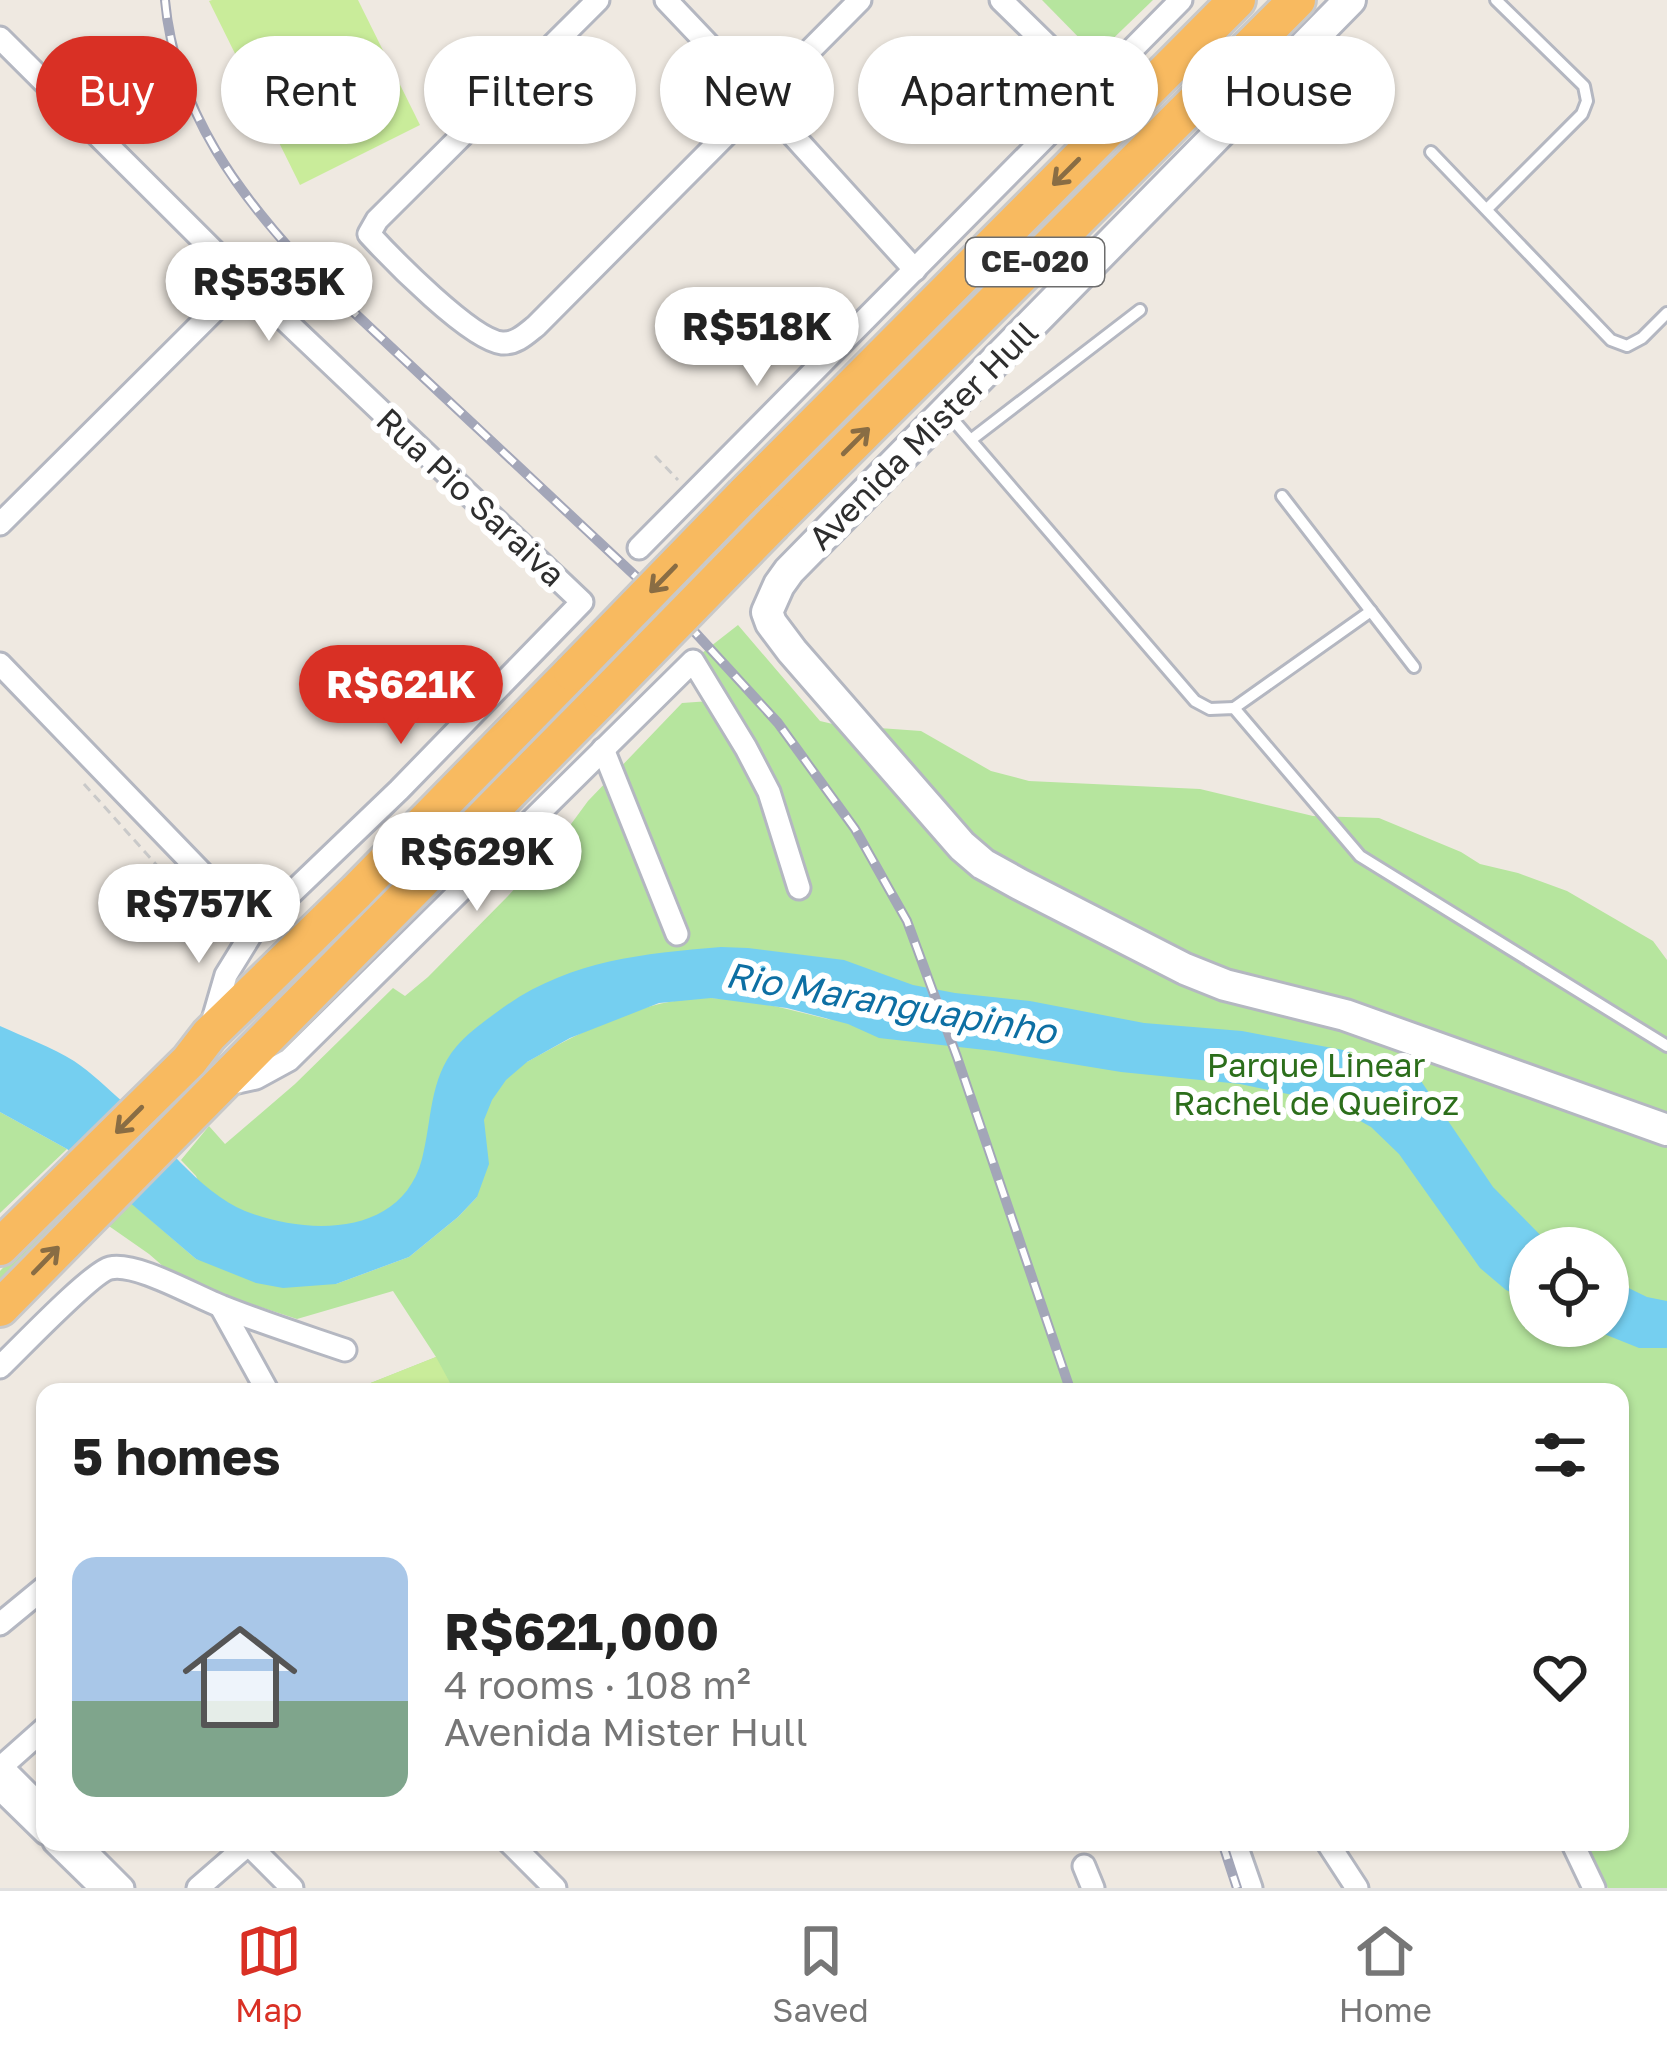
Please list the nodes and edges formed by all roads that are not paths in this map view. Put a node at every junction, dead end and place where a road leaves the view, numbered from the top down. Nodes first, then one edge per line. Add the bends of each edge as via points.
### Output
1 (598, 0) edge
2 (666, 0) edge
3 (860, 0) edge
4 (1001, 0) edge
5 (1181, 0) edge
6 (1237, 0) edge
7 (1297, 0) edge
8 (1351, 0) edge
9 (1496, 0) edge
10 (700, 36) edge
11 (824, 36) edge
12 (1038, 36) edge
13 (1144, 36) edge
14 (0, 38) edge
15 (718, 144) edge
16 (801, 144) edge
17 (1037, 144) edge
18 (1431, 152) dead end
19 (1487, 209) junction
20 (915, 270) junction
21 (251, 287) junction
22 (1140, 310) dead end
23 (1667, 313) edge
24 (947, 413) junction
25 (972, 439) junction
26 (1282, 496) dead end
27 (0, 524) edge
28 (639, 548) dead end
29 (1371, 611) junction
30 (0, 664) edge
31 (1414, 667) dead end
32 (1234, 708) junction
33 (603, 749) junction
34 (800, 888) dead end
35 (249, 921) junction
36 (676, 934) dead end
37 (1667, 1046) edge
38 (199, 1048) junction
39 (213, 1091) junction
40 (1667, 1130) edge
41 (0, 1246) edge
42 (0, 1307) edge
43 (220, 1307) junction
44 (345, 1350) dead end
45 (0, 1367) edge
46 (263, 1383) edge
47 (36, 1594) edge
48 (0, 1624) edge
49 (36, 1736) edge
50 (0, 1766) edge
51 (0, 1789) edge
52 (36, 1801) edge
53 (36, 1824) edge
54 (88, 1851) edge
55 (241, 1851) edge
56 (257, 1851) edge
57 (518, 1851) edge
58 (1238, 1851) edge
59 (1333, 1851) edge
60 (1576, 1851) edge
61 (101, 1888) edge
62 (123, 1888) edge
63 (198, 1888) edge
64 (292, 1888) edge
65 (555, 1888) edge
66 (1251, 1888) edge
67 (1357, 1888) edge
68 (1594, 1888) edge

1 - 15 street via 369,234 477,332 516,341
2 - 10 street
3 - 11 street
4 - 12 street
5 - 13 street
6 -> 38 highway, CE-020, bridge
39 -> 7 highway, Avenida Mister Hull / CE-020, bridge
8 - 24 main road, Avenida Mister Hull
9 - 19 lane via 1583,86 1587,101
14 - 21 street, Rua Pio Saraiva
16 - 20 street
17 - 20 street
18 - 19 lane
19 - 23 lane via 1611,340 1627,346
20 - 28 street
21 - 27 street
21 - 35 street, Rua Pio Saraiva via 582,602 399,790
22 - 25 lane
24 - 25 lane
24 - 40 main road, Avenida Mister Hull via 789,571 767,612 939,822 983,864 1225,985 1345,1015
25 - 32 lane via 1195,700 1210,710
26 - 29 lane
29 - 31 lane
29 - 32 lane
30 - 35 street
32 - 37 lane via 1360,856
33 - 34 street via 693,661 769,792
33 - 36 street
33 - 39 street via 289,1060
35 - 38 street
38 -> 41 highway, CE-020
42 -> 39 highway, CE-020
43 - 44 street
43 - 45 street via 139,1272 108,1268
43 - 46 street
47 - 48 street
49 - 50 street
50 - 52 street
51 - 53 street
54 - 61 street
54 - 62 street
55 - 63 street
56 - 64 street
57 - 65 street
58 - 66 street
59 - 67 street
60 - 68 street

